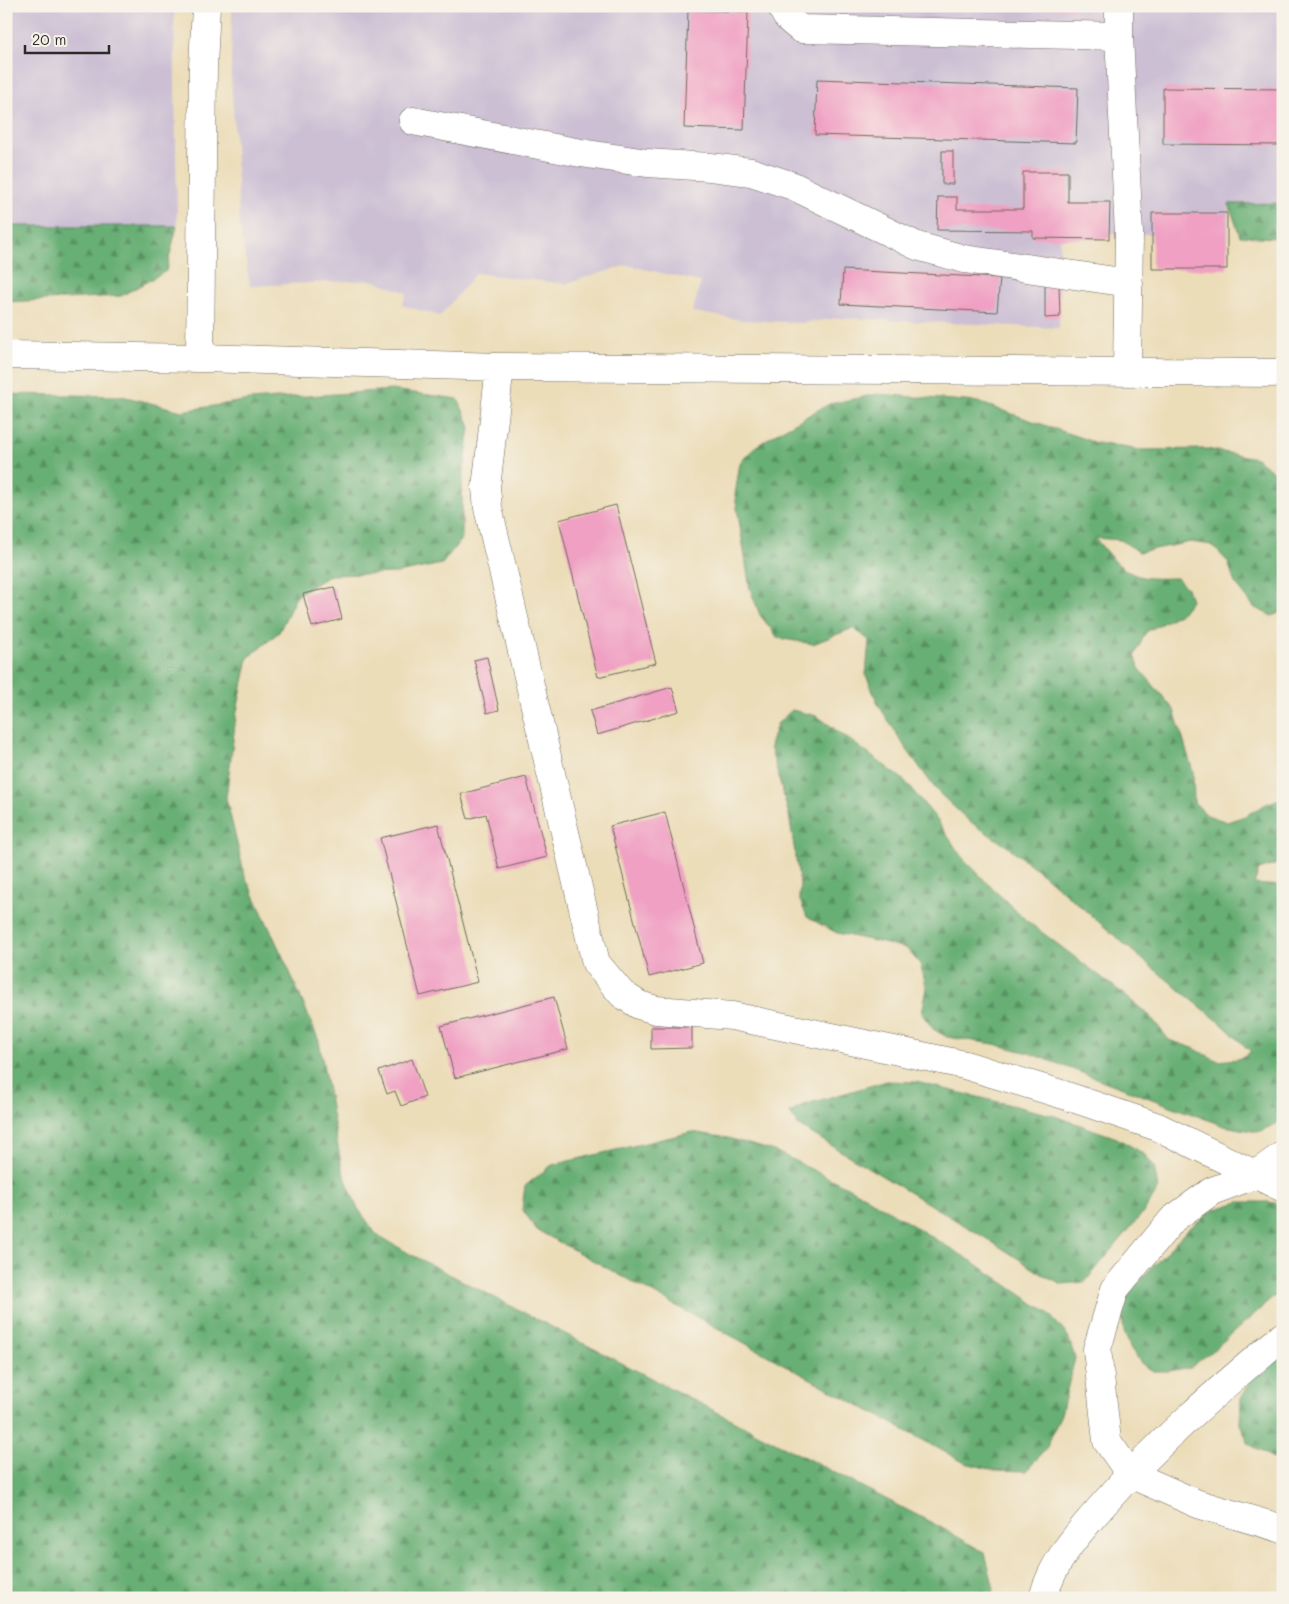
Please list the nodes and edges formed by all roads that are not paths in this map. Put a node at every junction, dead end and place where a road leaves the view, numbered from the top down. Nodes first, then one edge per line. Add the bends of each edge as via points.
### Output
1 (206, 6) edge
2 (782, 6) edge
3 (1119, 6) edge
4 (1119, 36) junction
5 (413, 121) dead end
6 (1129, 283) junction
7 (6, 355) edge
8 (200, 358) junction
9 (500, 367) junction
10 (1127, 371) junction
11 (1283, 373) edge
12 (1283, 1155) edge
13 (1255, 1176) junction
14 (1283, 1188) edge
15 (1283, 1336) edge
16 (1130, 1474) junction
17 (1283, 1529) edge
18 (1043, 1598) edge

1 - 8 street
2 - 4 street via 792,22 802,29
3 - 4 street
4 - 6 street
5 - 6 street via 638,162 751,172 793,186 940,254
6 - 10 street
7 - 8 street
8 - 9 street
9 - 10 street
9 - 13 street via 486,488 488,508 596,963 622,994 639,1005 656,1010 732,1016 965,1064 1158,1127
10 - 11 street
12 - 13 street
13 - 14 street
13 - 16 street via 1212,1191 1173,1219 1115,1289 1097,1349 1107,1441
15 - 16 street via 1210,1397
16 - 17 street via 1198,1504
16 - 18 street via 1071,1541 1045,1588

